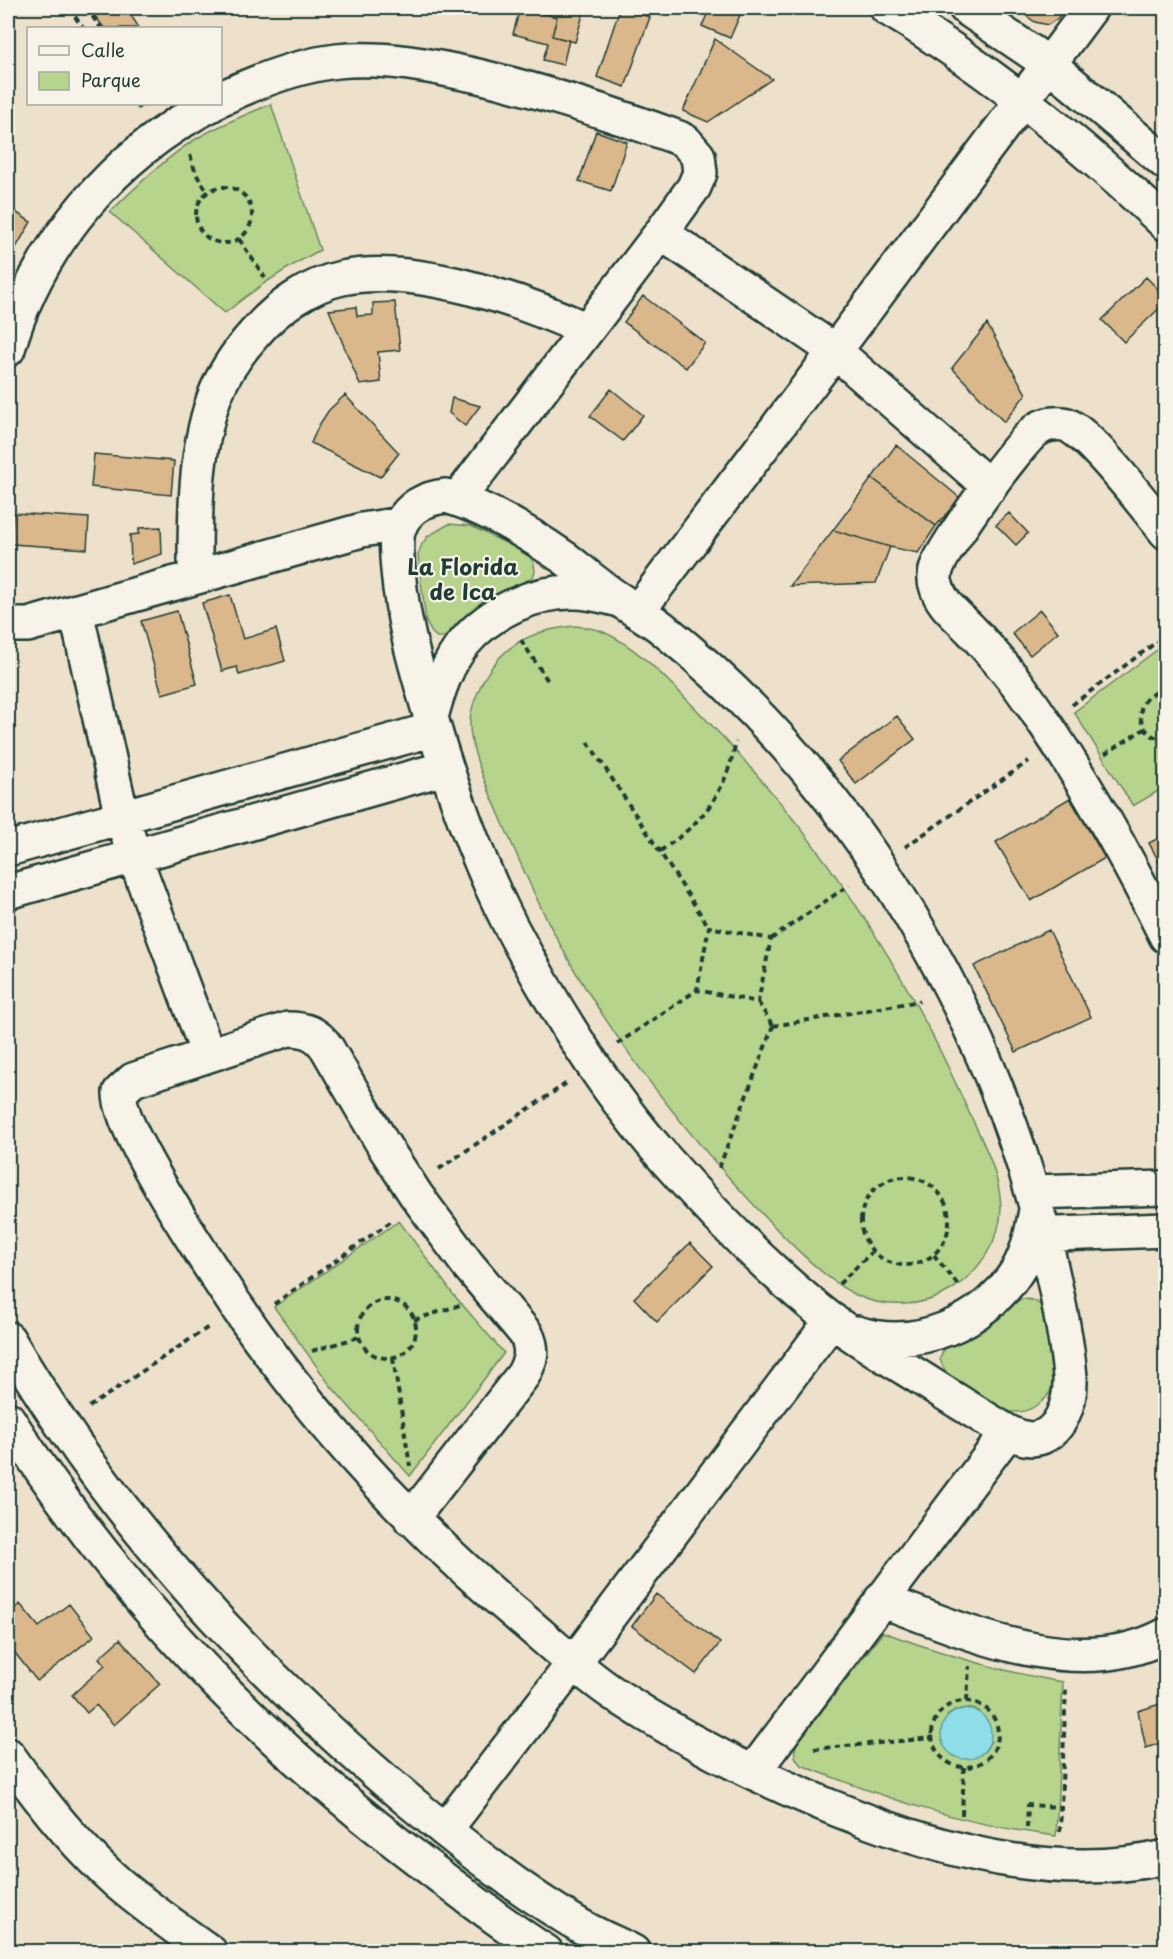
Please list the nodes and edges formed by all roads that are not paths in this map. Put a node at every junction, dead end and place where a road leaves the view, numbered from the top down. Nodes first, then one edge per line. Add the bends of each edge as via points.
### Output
1 (887, 8) edge
2 (966, 8) edge
3 (1091, 8) edge
4 (1049, 64) junction
5 (222, 98) edge
6 (1023, 101) junction
7 (210, 105) edge
8 (1166, 163) edge
9 (1166, 224) edge
10 (661, 233) junction
11 (587, 330) junction
12 (8, 349) edge
13 (835, 351) junction
14 (990, 487) junction
15 (458, 500) junction
16 (401, 524) junction
17 (1166, 532) edge
18 (195, 578) junction
19 (629, 606) junction
20 (76, 612) junction
21 (8, 625) edge
22 (432, 723) junction
23 (445, 768) junction
24 (122, 817) junction
25 (8, 849) edge
26 (134, 855) junction
27 (8, 892) edge
28 (1166, 936) edge
29 (208, 1054) junction
30 (1166, 1188) edge
31 (1036, 1217) junction
32 (1166, 1230) edge
33 (838, 1324) junction
34 (8, 1339) edge
35 (8, 1419) edge
36 (1008, 1432) junction
37 (414, 1515) junction
38 (881, 1600) junction
39 (1166, 1635) edge
40 (573, 1664) junction
41 (8, 1755) edge
42 (753, 1772) junction
43 (445, 1830) junction
44 (1166, 1857) edge
45 (594, 1940) edge
46 (210, 1952) edge
47 (546, 1952) edge
48 (633, 1952) edge

1 - 6 street via 951,48
2 - 4 street
3 - 4 street
4 - 6 street
4 - 8 street
5 - 10 street via 306,67 371,60 434,67 555,96 679,138 693,149 700,173
6 - 9 street
6 - 13 street
7 - 12 street via 148,143 93,196 47,258 28,293
10 - 11 street
10 - 13 street
11 - 15 street
11 - 18 street via 513,301 394,275 341,278 284,306 241,349 214,399 199,479
13 - 14 street
13 - 19 street
14 - 17 street via 1039,428 1066,424 1079,431
14 - 28 street via 936,570 940,596 995,656 1077,772
15 - 16 street via 433,497 420,503
15 - 19 street via 548,546
16 - 18 street via 362,530
16 - 22 street via 397,538 402,606
18 - 20 street
19 - 22 street via 597,594 575,592 530,599 502,612 465,642 438,690
19 - 31 street via 661,627 744,702 816,782 878,866 934,957 997,1090
20 - 21 street via 28,625
20 - 24 street
22 - 23 street
22 - 24 street
23 - 26 street
23 - 33 street via 508,922 591,1062 663,1158 705,1204
24 - 25 street
24 - 26 street
26 - 27 street
26 - 29 street
29 - 37 street via 133,1080 120,1092 120,1106 177,1214 248,1322 325,1423
29 - 37 street via 288,1029 301,1029 321,1039 416,1195 531,1344 529,1365 523,1375
30 - 31 street
31 - 32 street
31 - 33 street via 1017,1271 984,1308 962,1322 909,1338 876,1337
31 - 36 street via 1059,1302 1069,1395 1060,1420 1043,1436 1032,1439
33 - 36 street
33 - 40 street
34 - 43 street via 95,1471 221,1624 367,1766
35 - 47 street via 59,1495 132,1589 234,1701 385,1834
36 - 38 street
37 - 40 street via 495,1598
38 - 39 street via 1022,1647 1068,1654 1120,1653
38 - 42 street
40 - 42 street via 661,1723
40 - 43 street
41 - 46 street via 55,1817 103,1868 140,1901
42 - 44 street via 851,1815 960,1849 1058,1866 1116,1865
43 - 45 street
45 - 48 street

